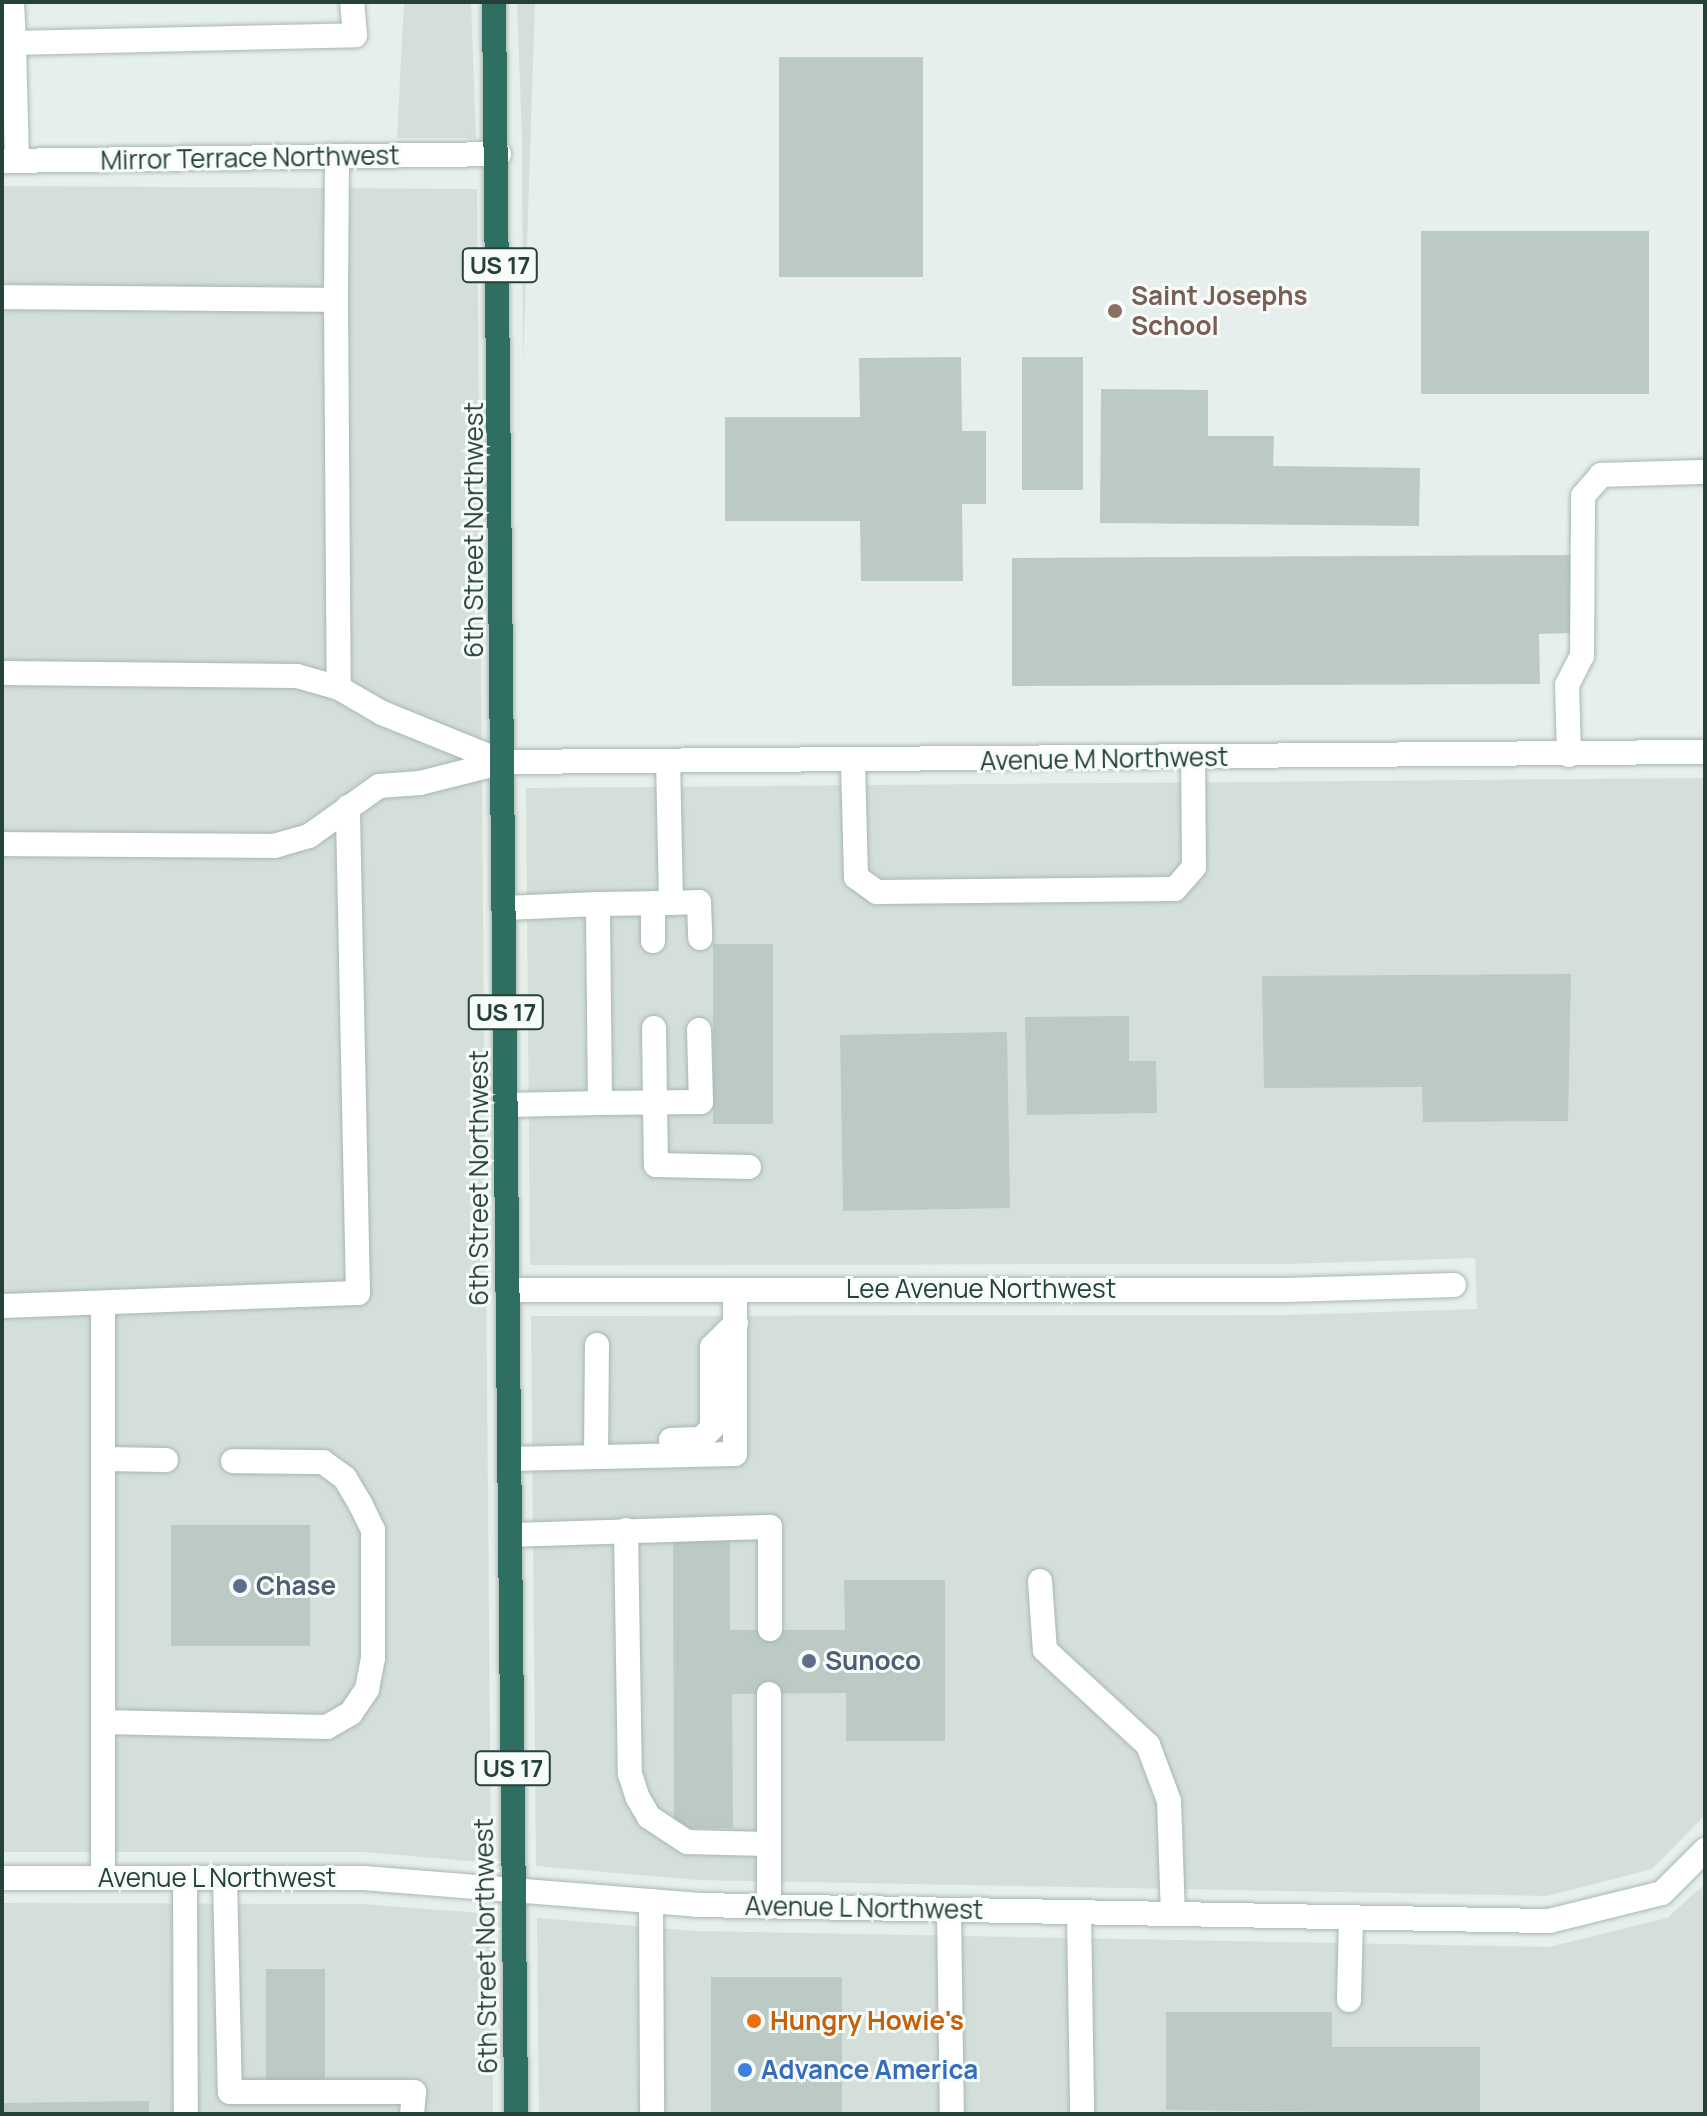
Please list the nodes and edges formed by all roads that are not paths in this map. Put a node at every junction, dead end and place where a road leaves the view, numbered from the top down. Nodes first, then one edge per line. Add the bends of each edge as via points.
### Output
1 (12, 2) edge
2 (352, 2) edge
3 (494, 2) edge
4 (14, 43) junction
5 (499, 154) junction
6 (337, 158) junction
7 (9, 160) edge
8 (2, 297) edge
9 (336, 300) junction
10 (1705, 472) edge
11 (2, 673) edge
12 (339, 688) junction
13 (1705, 752) edge
14 (1569, 755) junction
15 (1193, 758) junction
16 (503, 762) junction
17 (668, 762) junction
18 (853, 762) junction
19 (348, 807) junction
20 (2, 844) edge
21 (662, 903) junction
22 (598, 904) junction
23 (505, 908) junction
24 (700, 938) dead end
25 (653, 941) dead end
26 (654, 1028) dead end
27 (699, 1030) dead end
28 (655, 1102) junction
29 (600, 1103) junction
30 (506, 1105) junction
31 (749, 1167) dead end
32 (1454, 1285) dead end
33 (508, 1290) junction
34 (735, 1290) junction
35 (103, 1304) junction
36 (2, 1306) edge
37 (736, 1323) junction
38 (597, 1345) dead end
39 (601, 1457) junction
40 (103, 1459) junction
41 (510, 1459) junction
42 (166, 1460) dead end
43 (233, 1461) dead end
44 (626, 1530) junction
45 (510, 1535) junction
46 (1040, 1581) dead end
47 (770, 1629) dead end
48 (769, 1694) dead end
49 (103, 1722) junction
50 (767, 1844) junction
51 (1705, 1850) edge
52 (2, 1878) edge
53 (103, 1878) junction
54 (185, 1878) junction
55 (225, 1878) junction
56 (514, 1890) junction
57 (651, 1901) junction
58 (769, 1907) junction
59 (949, 1910) junction
60 (1079, 1912) junction
61 (1173, 1914) junction
62 (1351, 1918) junction
63 (1349, 2000) dead end
64 (186, 2114) edge
65 (412, 2114) edge
66 (516, 2114) edge
67 (652, 2114) edge
68 (952, 2114) edge
69 (1082, 2114) edge

1 - 4 street
2 - 4 street via 355,35
3 - 5 highway, 6th Street Northwest / US 17
4 - 7 street
5 - 6 street, Mirror Terrace Northwest
5 - 16 highway, 6th Street Northwest / US 17
6 - 7 street, Mirror Terrace Northwest
6 - 9 street
8 - 9 street
9 - 12 street
10 - 14 street via 1601,475 1583,496 1582,656 1567,685
11 - 12 street via 248,672 297,676
12 - 16 street via 382,713
13 - 14 street, Avenue M Northwest
14 - 15 street, Avenue M Northwest
15 - 18 street, Avenue M Northwest
15 - 18 street via 1194,867 1175,889 1160,890 877,892 856,877
16 - 17 street, Avenue M Northwest
16 - 19 street via 420,783 379,786
16 - 23 highway, 6th Street Northwest / US 17
17 - 18 street, Avenue M Northwest
17 - 21 street
19 - 20 street via 309,836 275,846
19 - 35 street via 358,1293
21 - 22 street
21 - 24 street via 699,902
21 - 25 street
22 - 23 street
22 - 29 street
23 - 30 highway, 6th Street Northwest / US 17
26 - 28 street
27 - 28 street via 701,1102
28 - 29 street
28 - 31 street via 656,1165
29 - 30 street
30 - 33 highway, 6th Street Northwest / US 17
32 - 34 street, Lee Avenue Northwest
33 - 34 street, Lee Avenue Northwest
33 - 41 highway, 6th Street Northwest / US 17
34 - 37 street
35 - 36 street
35 - 40 street
37 - 39 street via 712,1347 712,1428 701,1439 624,1440
37 - 39 street via 735,1454
38 - 39 street
39 - 41 street
40 - 42 street
40 - 49 street
41 - 45 highway, 6th Street Northwest / US 17
43 - 49 street via 323,1462 345,1478 373,1530 373,1659 367,1689 351,1713 327,1727
44 - 45 street
44 - 47 street via 770,1527
44 - 50 street via 630,1774 638,1798 649,1817 687,1842
45 - 56 highway, 6th Street Northwest / US 17
46 - 61 street via 1045,1650 1148,1745 1169,1801
48 - 50 street
49 - 53 street
50 - 58 street
51 - 62 street, Avenue L Northwest via 1662,1893 1549,1921
52 - 53 street, Avenue L Northwest
53 - 54 street, Avenue L Northwest
54 - 55 street, Avenue L Northwest
54 - 64 street
55 - 56 street, Avenue L Northwest via 364,1878
55 - 65 street via 230,2092 414,2092
56 - 57 street, Avenue L Northwest
56 - 66 highway, 6th Street Northwest / US 17
57 - 58 street, Avenue L Northwest
57 - 67 street
58 - 59 street, Avenue L Northwest
59 - 60 street, Avenue L Northwest
59 - 68 street
60 - 61 street, Avenue L Northwest
60 - 69 street
61 - 62 street, Avenue L Northwest
62 - 63 street

